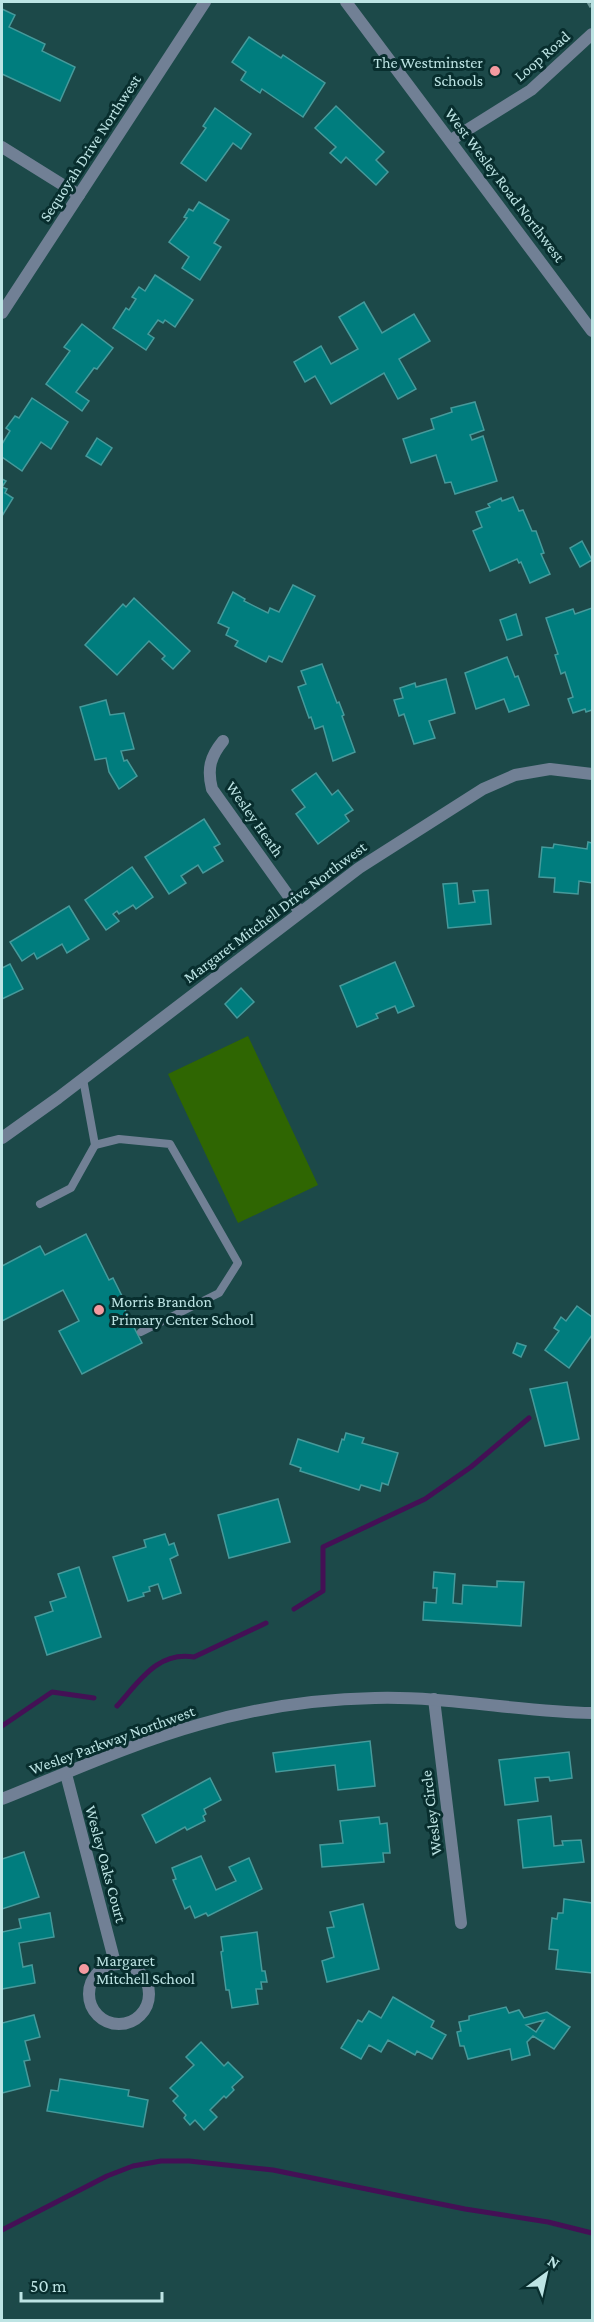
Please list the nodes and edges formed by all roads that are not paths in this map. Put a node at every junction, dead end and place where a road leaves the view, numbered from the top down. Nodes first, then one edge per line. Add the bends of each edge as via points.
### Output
1 (206, 2) edge
2 (346, 2) edge
3 (592, 34) edge
4 (451, 140) junction
5 (2, 147) edge
6 (79, 195) junction
7 (2, 313) edge
8 (592, 331) edge
9 (223, 741) dead end
10 (592, 774) edge
11 (300, 912) junction
12 (83, 1079) junction
13 (2, 1138) edge
14 (95, 1145) junction
15 (40, 1204) dead end
16 (141, 1332) dead end
17 (434, 1699) junction
18 (592, 1713) edge
19 (66, 1774) junction
20 (2, 1799) edge
21 (461, 1923) dead end
22 (115, 1963) junction

1 - 6 street, Sequoyah Drive Northwest
2 - 4 street, West Wesley Road Northwest
3 - 4 street, Loop Road via 531,90
4 - 8 street, West Wesley Road Northwest
5 - 6 street
6 - 7 street, Sequoyah Drive Northwest
9 - 11 street, Wesley Heath via 209,765 212,789
10 - 11 street, Margaret Mitchell Drive Northwest via 550,769 515,775 483,789 359,868
11 - 12 street, Margaret Mitchell Drive Northwest
12 - 13 street, Margaret Mitchell Drive Northwest
12 - 14 lane
14 - 15 lane via 71,1188
14 - 16 lane via 120,1139 170,1144 238,1263 219,1293
17 - 18 street, Wesley Parkway Northwest
17 - 19 street, Wesley Parkway Northwest via 317,1701 258,1710 190,1727
17 - 21 street, Wesley Circle
19 - 20 street, Wesley Parkway Northwest
19 - 22 street, Wesley Oaks Court
22 - 22 street via 105,1966 91,1982 90,2002 100,2018 128,2023 148,2004 148,1984 136,1968

